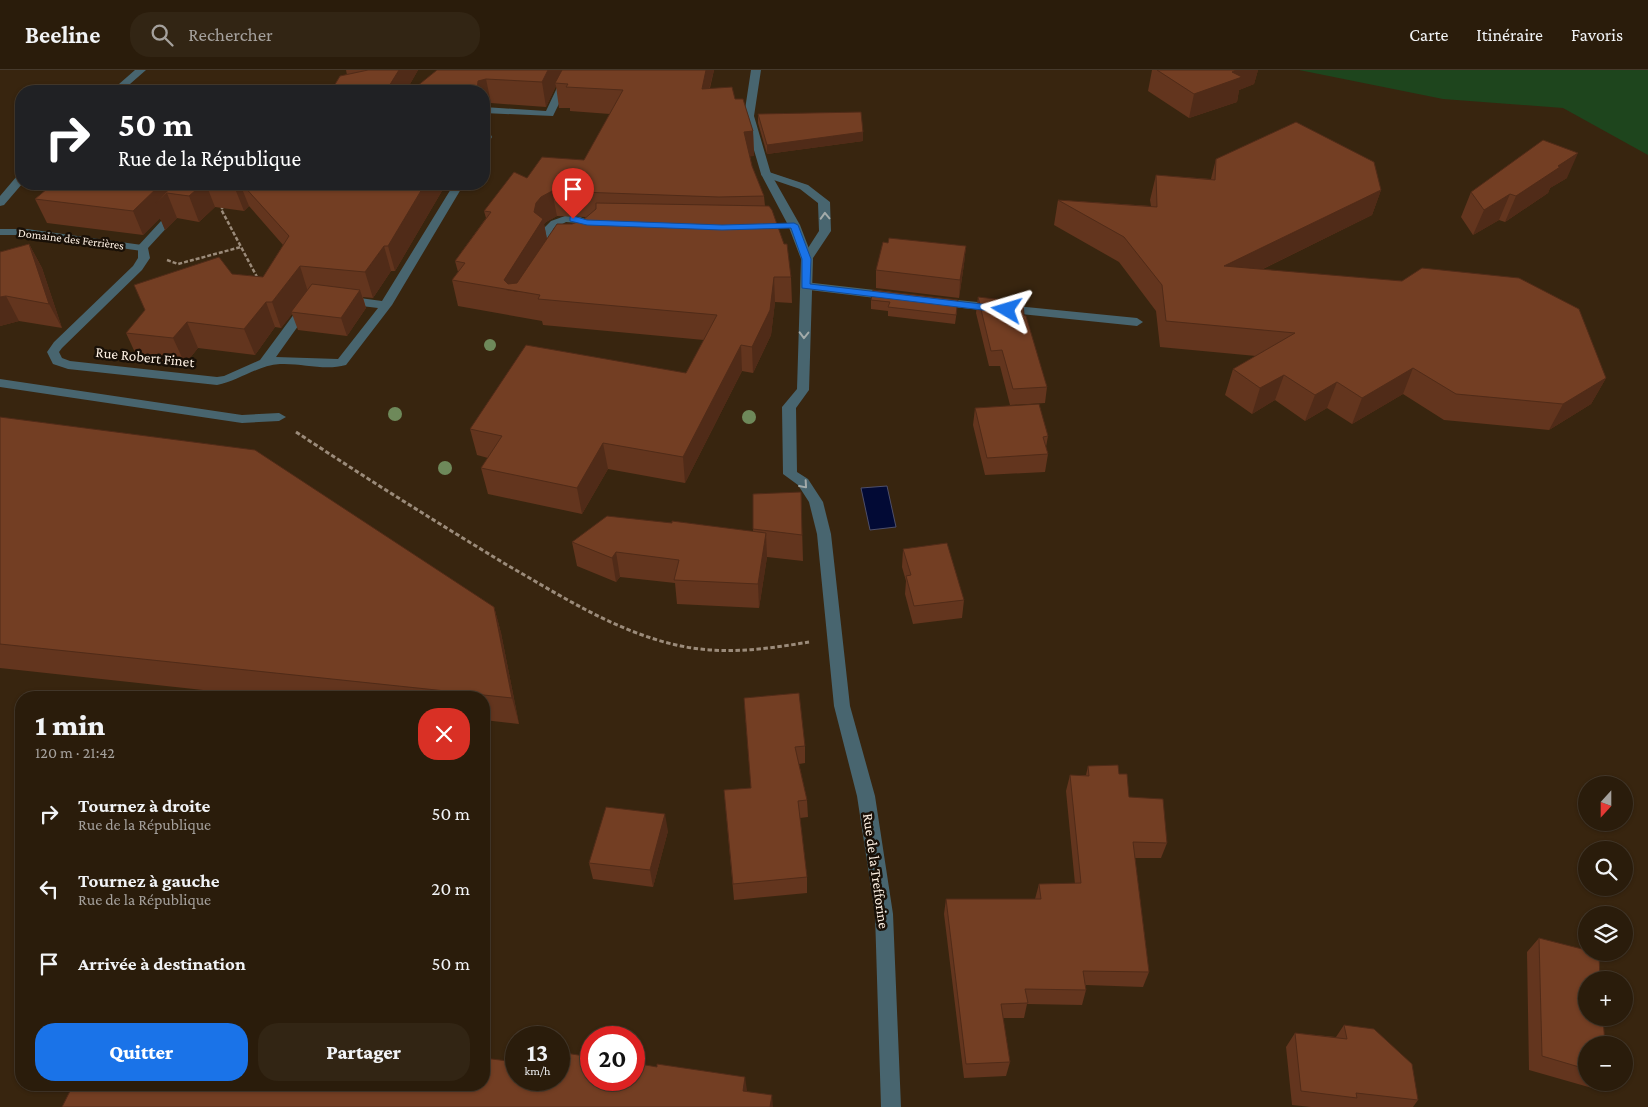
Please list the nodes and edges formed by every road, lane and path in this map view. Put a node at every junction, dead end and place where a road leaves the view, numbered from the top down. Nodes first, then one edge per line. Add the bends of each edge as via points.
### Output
1 (141, 70) edge
2 (567, 70) edge
3 (756, 70) edge
4 (123, 85) edge
5 (490, 110) edge
6 (766, 174) junction
7 (15, 185) edge
8 (455, 190) edge
9 (187, 200) edge
10 (0, 203) edge
11 (226, 203) dead end
12 (587, 222) junction
13 (605, 222) edge
14 (0, 232) edge
15 (241, 247) junction
16 (143, 253) junction
17 (807, 259) junction
18 (259, 282) edge
19 (805, 286) junction
20 (314, 296) edge
21 (332, 298) edge
22 (901, 298) edge
23 (920, 300) edge
24 (386, 305) junction
25 (1137, 322) dead end
26 (265, 363) junction
27 (0, 383) edge
28 (279, 417) dead end
29 (296, 432) dead end
30 (835, 638) junction
31 (891, 1107) edge

1 - 4 street
2 - 5 street via 569,73 549,114
3 - 6 street via 749,116
6 - 17 street
17 -> 6 street via 825,231 824,202 804,187
7 - 10 street
8 - 24 street, Rue Robert Finet
9 - 16 street, Rue Robert Finet via 153,234
11 - 15 path via 221,209
12 - 12 street via 573,219 552,224 547,237 554,247 584,240 592,233
12 - 13 street
14 - 16 street, Domaine des Ferrières via 27,232
15 - 16 path via 178,264
15 - 18 path
16 - 26 street, Rue Robert Finet via 138,268 58,345 53,352 57,361 68,365 218,381 244,374
17 - 19 street
19 - 22 street
19 -> 30 street, Rue de la Trefforine via 804,390 789,407 790,474 803,482 816,502 824,534
20 - 26 street
21 - 24 street
23 - 25 street
24 - 26 street, Rue Robert Finet via 342,362 333,365 280,360
27 - 28 street via 242,419
29 - 30 path via 433,521 590,612 638,634 706,650 764,650
30 - 31 street, Rue de la Trefforine via 842,706 866,796 884,914

